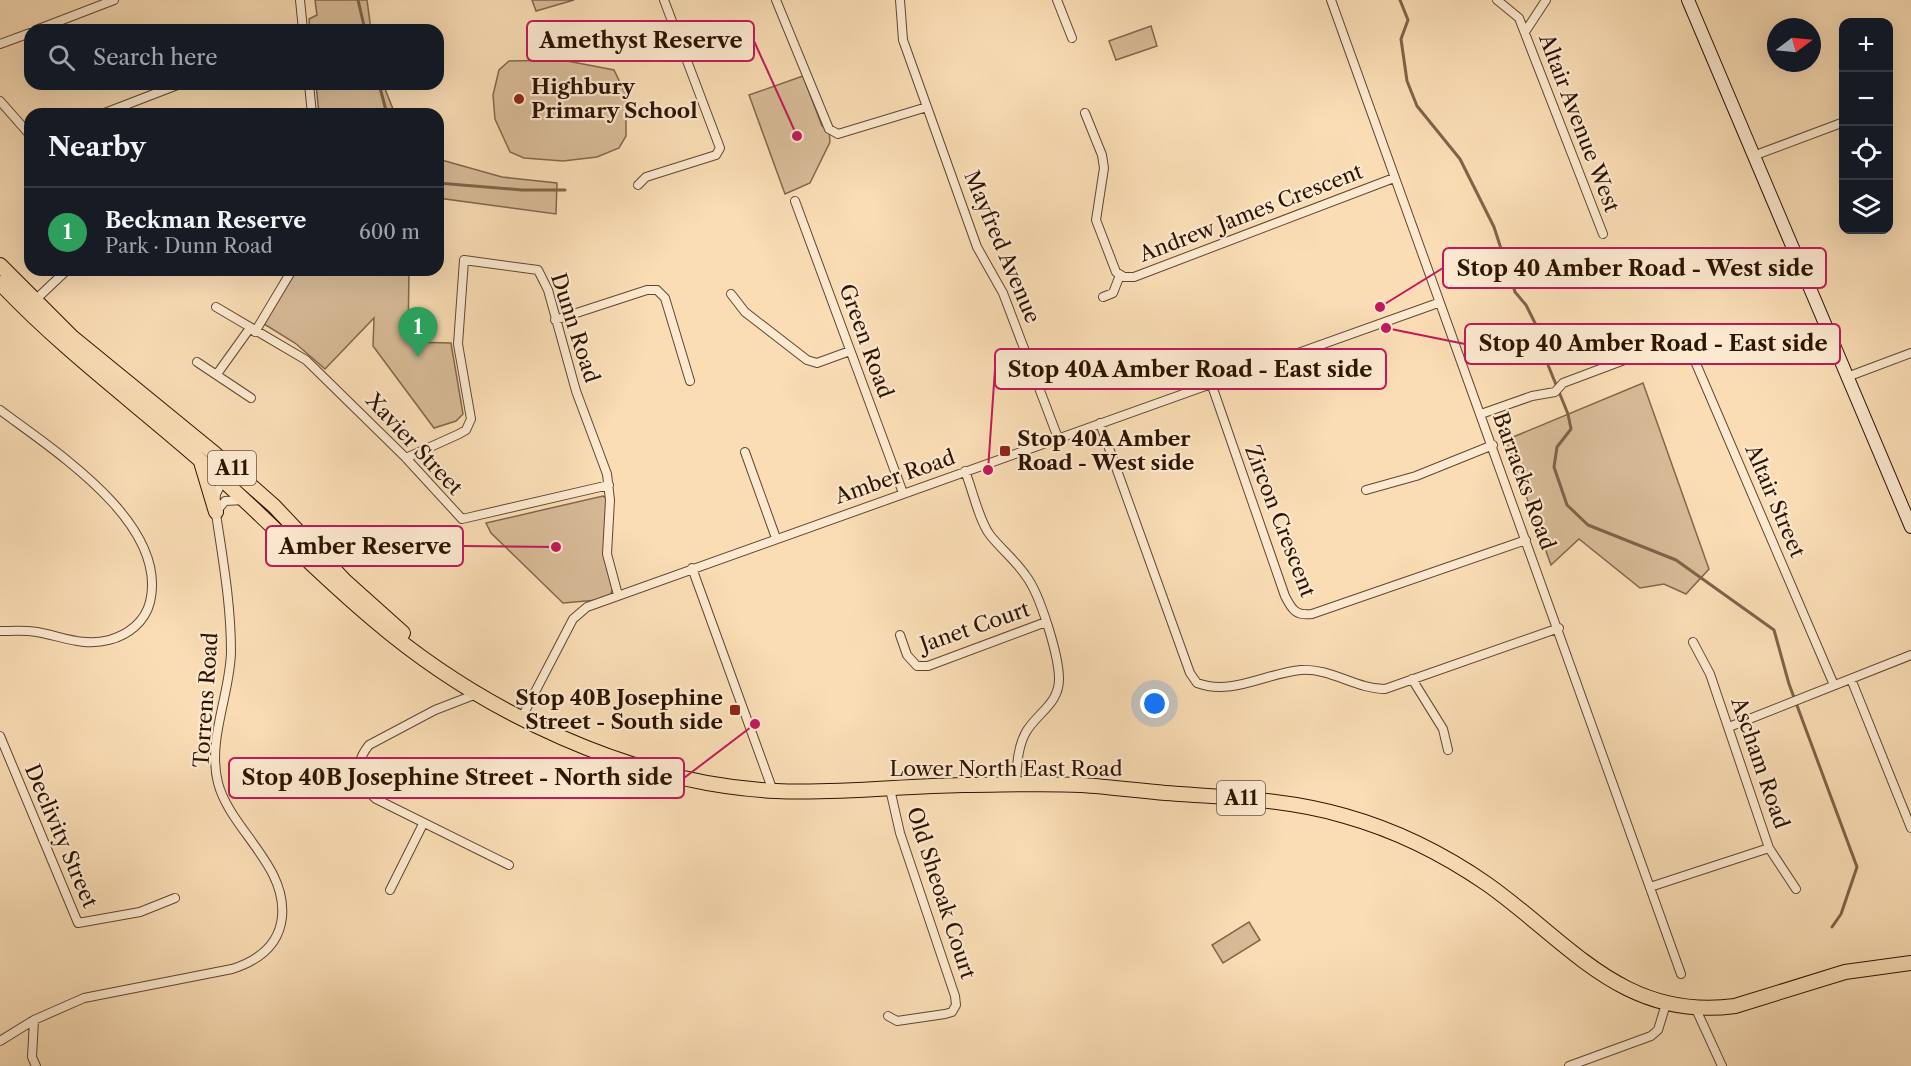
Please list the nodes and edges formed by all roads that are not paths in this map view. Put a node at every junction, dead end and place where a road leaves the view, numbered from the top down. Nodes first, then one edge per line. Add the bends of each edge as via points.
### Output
1 (114, 0) edge
2 (300, 0) edge
3 (664, 0) edge
4 (776, 0) edge
5 (900, 0) edge
6 (1057, 0) edge
7 (1332, 0) edge
8 (1497, 0) edge
9 (1546, 0) edge
10 (1688, 0) edge
11 (52, 24) edge
12 (302, 24) edge
13 (1525, 32) junction
14 (24, 35) edge
15 (1072, 38) dead end
16 (0, 44) edge
17 (164, 90) edge
18 (310, 90) edge
19 (0, 101) edge
20 (927, 107) junction
21 (118, 108) edge
22 (311, 108) edge
23 (1085, 113) dead end
24 (1839, 124) edge
25 (24, 128) edge
26 (1753, 156) junction
27 (1394, 178) junction
28 (638, 185) dead end
29 (795, 201) dead end
30 (1603, 234) dead end
31 (0, 265) edge
32 (1120, 275) junction
33 (61, 276) edge
34 (288, 276) edge
35 (0, 283) edge
36 (731, 294) dead end
37 (1103, 297) dead end
38 (1438, 303) junction
39 (30, 305) junction
40 (216, 307) dead end
41 (555, 320) junction
42 (253, 330) junction
43 (1682, 332) dead end
44 (850, 351) junction
45 (1911, 353) edge
46 (1627, 359) dead end
47 (197, 362) dead end
48 (218, 374) junction
49 (1847, 377) junction
50 (690, 381) dead end
51 (1210, 383) junction
52 (251, 398) dead end
53 (0, 410) edge
54 (1481, 414) junction
55 (1100, 423) junction
56 (1058, 438) junction
57 (1493, 445) junction
58 (745, 452) dead end
59 (406, 458) junction
60 (200, 460) junction
61 (232, 469) junction
62 (965, 471) junction
63 (222, 480) junction
64 (609, 486) junction
65 (1366, 490) dead end
66 (903, 493) junction
67 (244, 500) junction
68 (216, 512) junction
69 (1911, 527) edge
70 (776, 538) junction
71 (1526, 540) junction
72 (692, 568) junction
73 (618, 595) junction
74 (1046, 622) junction
75 (1559, 628) junction
76 (0, 631) edge
77 (900, 634) dead end
78 (1693, 642) dead end
79 (1911, 655) edge
80 (1412, 679) junction
81 (1851, 679) junction
82 (456, 680) junction
83 (1834, 685) junction
84 (479, 693) junction
85 (522, 717) junction
86 (1729, 727) junction
87 (0, 736) edge
88 (1449, 750) dead end
89 (1016, 785) junction
90 (890, 789) junction
91 (773, 791) junction
92 (423, 824) junction
93 (1911, 828) edge
94 (1769, 848) junction
95 (509, 865) dead end
96 (1650, 886) junction
97 (1796, 889) dead end
98 (390, 890) dead end
99 (175, 898) dead end
100 (1911, 963) edge
101 (1681, 974) dead end
102 (1666, 1004) junction
103 (1695, 1006) junction
104 (888, 1016) dead end
105 (34, 1020) junction
106 (0, 1041) edge
107 (36, 1066) edge
108 (1569, 1066) edge
109 (1722, 1066) edge

1 - 11 street
2 - 12 street
3 - 28 street via 720,148 716,155 646,177
4 - 20 street via 829,129 838,134
5 - 20 street, Mayfred Avenue via 903,40
6 - 15 street
7 - 27 street, Barracks Road
8 - 13 street, Altair Avenue West via 1519,18
9 - 13 street
10 - 26 main road
13 - 30 street, Altair Avenue West
14 - 16 street
17 - 21 street
18 - 22 street
19 - 25 street
20 - 56 street, Mayfred Avenue via 977,247 1003,293
23 - 32 street, Andrew James Crescent via 1104,168 1096,220
24 - 26 street
26 - 49 main road
27 - 32 street, Andrew James Crescent via 1134,277
27 - 38 street, Barracks Road
29 - 44 street, Green Road
31 - 39 main road, Lower North East Road / A11
32 - 37 street, Andrew James Crescent via 1113,293
33 - 39 street
34 - 42 street
35 - 39 main road, Lower North East Road / A11
36 - 44 street via 744,312 807,360 817,363
38 - 51 street, Amber Road
38 - 54 street, Barracks Road
39 - 60 main road, Lower North East Road / A11 via 64,347
39 - 61 main road, Lower North East Road / A11
40 - 42 street, Xavier Street
41 - 50 street via 657,290 665,298
41 - 59 street, Dunn Road via 548,290 538,270 464,260 458,344 471,419 459,434
41 - 64 street, Dunn Road
42 - 48 street
42 - 59 street, Xavier Street via 306,360
43 - 83 street, Altair Street
44 - 66 street, Green Road
45 - 49 street
46 - 54 street via 1563,383 1555,392
47 - 48 street
48 - 52 street
49 - 69 main road
51 - 55 street, Amber Road
51 - 71 street, Zircon Crescent via 1285,596 1292,610 1301,615
53 - 76 street via 91,479 138,538 153,574 144,616 136,627 110,640 89,643 38,632
54 - 57 street, Barracks Road
55 - 56 street, Amber Road
55 - 80 street via 1190,673 1197,683 1231,687 1302,670 1325,672 1373,689
56 - 62 street, Amber Road
57 - 65 street via 1416,476
57 - 71 street, Barracks Road
58 - 70 street
59 - 64 street, Xavier Street via 462,519
60 - 63 main road, Lower North East Road / A11
60 - 68 main road
61 - 63 street
61 - 82 main road, Lower North East Road / A11 via 282,513 345,581
62 - 66 street, Amber Road
62 - 74 street via 989,534 1029,579
63 - 67 main road, Lower North East Road / A11
63 - 68 street, Torrens Road via 216,494
64 - 73 street, Dunn Road via 607,554
66 - 70 street, Amber Road
67 - 68 street via 227,500
67 - 82 main road, Lower North East Road / A11 via 372,619
68 - 105 street, Torrens Road via 228,587 231,653 217,736 218,782 226,805 274,878 282,916 278,933 261,957 248,964 84,998
70 - 72 street, Amber Road
71 - 75 street, Barracks Road
72 - 73 street, Amber Road
72 - 91 street
73 - 85 street, Amber Road via 587,607 573,619
74 - 77 street, Janet Court via 928,666 917,666 907,655
74 - 89 street via 1059,680 1055,698 1027,730 1022,742
75 - 80 street
75 - 96 street, Barracks Road
78 - 86 street, Ascham Road via 1710,674
79 - 81 street
80 - 88 street via 1443,729
81 - 83 street
81 - 93 street
82 - 84 main road, Lower North East Road / A11
83 - 86 street
84 - 85 main road, Lower North East Road / A11
84 - 92 street via 400,727 362,753 358,774 365,789
85 - 91 main road, Lower North East Road / A11 via 602,755 653,772 733,788
86 - 94 street, Ascham Road
87 - 99 street, Declivity Street via 78,923 140,912
89 - 90 main road, Lower North East Road / A11
89 - 102 main road, Lower North East Road / A11 via 1080,785 1283,800 1348,816 1406,838 1467,871 1580,960 1636,994
90 - 91 main road, Lower North East Road / A11 via 834,793
90 - 104 street, Old Sheoak Court via 900,833 956,1005 952,1012 897,1022
92 - 95 street
92 - 98 street
94 - 96 street, Ascham Road
94 - 97 street
96 - 101 street, Barracks Road
100 - 103 main road, Lower North East Road / A11 via 1845,972 1735,1006
102 - 103 main road, Lower North East Road / A11
102 - 108 street via 1658,1030 1652,1036
103 - 109 street
105 - 106 street, Torrens Road
105 - 107 street via 32,1057

